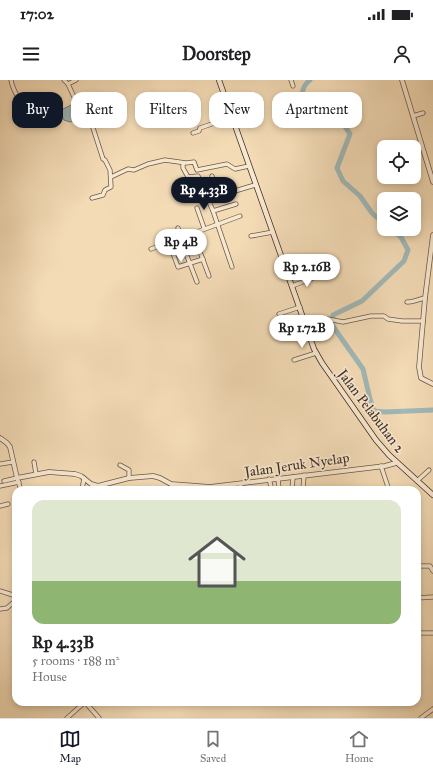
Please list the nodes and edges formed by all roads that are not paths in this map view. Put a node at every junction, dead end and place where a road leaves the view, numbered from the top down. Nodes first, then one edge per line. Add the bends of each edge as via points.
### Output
1 (10, 80) edge
2 (64, 80) edge
3 (76, 80) edge
4 (219, 80) edge
5 (291, 80) edge
6 (402, 80) edge
7 (68, 84) junction
8 (293, 86) dead end
9 (15, 92) edge
10 (223, 92) edge
11 (423, 113) dead end
12 (413, 116) junction
13 (209, 125) edge
14 (236, 128) edge
15 (193, 133) dead end
16 (183, 163) junction
17 (249, 166) junction
18 (111, 176) junction
19 (212, 176) dead end
20 (433, 182) edge
21 (255, 185) junction
22 (218, 195) junction
23 (92, 198) dead end
24 (208, 199) junction
25 (236, 204) dead end
26 (197, 208) dead end
27 (213, 211) junction
28 (240, 216) dead end
29 (217, 224) junction
30 (178, 228) dead end
31 (204, 228) junction
32 (273, 232) junction
33 (193, 233) junction
34 (251, 236) dead end
35 (433, 236) edge
36 (181, 238) junction
37 (169, 242) junction
38 (151, 249) dead end
39 (203, 259) junction
40 (190, 263) junction
41 (232, 267) dead end
42 (209, 276) dead end
43 (318, 276) dead end
44 (197, 282) dead end
45 (292, 286) junction
46 (425, 298) junction
47 (407, 302) dead end
48 (300, 307) junction
49 (279, 314) dead end
50 (304, 320) junction
51 (423, 321) junction
52 (316, 353) junction
53 (294, 360) dead end
54 (433, 384) edge
55 (0, 438) edge
56 (13, 462) junction
57 (34, 462) dead end
58 (396, 463) junction
59 (0, 464) edge
60 (120, 465) dead end
61 (381, 466) junction
62 (429, 470) dead end
63 (36, 474) junction
64 (304, 475) junction
65 (292, 477) junction
66 (84, 478) junction
67 (129, 478) junction
68 (278, 478) junction
69 (269, 479) junction
70 (18, 480) junction
71 (4, 481) dead end
72 (417, 481) junction
73 (240, 484) joint
74 (0, 486) edge
75 (20, 486) edge
76 (83, 486) edge
77 (186, 486) edge
78 (216, 486) edge
79 (271, 486) edge
80 (279, 486) edge
81 (292, 486) edge
82 (303, 486) edge
83 (388, 486) edge
84 (433, 495) edge
85 (8, 504) dead end
86 (0, 506) edge
87 (421, 566) edge
88 (433, 571) edge
89 (0, 592) edge
90 (12, 595) edge
91 (433, 597) edge
92 (421, 598) edge
93 (12, 604) edge
94 (0, 609) edge
95 (421, 633) edge
96 (433, 633) edge
97 (80, 706) edge
98 (88, 706) edge
99 (433, 709) edge
100 (67, 718) edge
101 (99, 718) edge
102 (421, 718) edge

1 - 9 street
2 - 7 street
3 - 7 street
4 - 10 main road, Jalan Pelabuhan 2
5 - 8 street
6 - 12 street
7 - 18 street via 83,114 92,125 102,159 109,166
11 - 12 street
12 - 20 street
13 - 15 street
14 - 17 main road, Jalan Pelabuhan 2
16 - 17 street via 194,162 197,170 227,164 235,169
16 - 18 street via 165,160
16 - 24 street via 188,177 198,176
17 - 21 main road, Jalan Pelabuhan 2
18 - 23 street via 111,186 105,190 104,195
19 - 22 street
21 - 22 street
21 - 32 main road, Jalan Pelabuhan 2
22 - 24 street
24 - 27 street
25 - 27 street
26 - 31 street
27 - 29 street
28 - 29 street
29 - 31 street
29 - 41 street
30 - 36 street
31 - 33 street
32 - 34 street
32 - 45 main road, Jalan Pelabuhan 2
33 - 36 street
33 - 39 street
35 - 46 street
36 - 37 street
36 - 40 street
37 - 38 street
37 - 40 street via 178,266
39 - 40 street
39 - 42 street
40 - 44 street
43 - 45 street
45 - 48 main road, Jalan Pelabuhan 2
46 - 47 street
46 - 51 street
48 - 49 street
48 - 50 main road, Jalan Pelabuhan 2
50 - 51 street via 323,318 344,322 384,316 402,321
50 - 52 main road, Jalan Pelabuhan 2
51 - 54 street via 420,374 423,379
52 - 53 street
52 - 58 main road, Jalan Pelabuhan 2 via 376,440
55 - 56 street via 9,445
56 - 59 street
56 - 70 street
57 - 63 street
58 - 61 street, Jalan Jeruk Nyelap
58 - 72 main road, Jalan Pelabuhan 2
60 - 67 street via 129,470
61 - 64 street, Jalan Jeruk Nyelap
61 - 83 street
62 - 72 street
63 - 66 street, Jalan Jeruk Nyelap via 53,472 75,474
63 - 70 street, Jalan Jeruk Nyelap
64 - 65 street, Jalan Jeruk Nyelap
64 - 82 street
65 - 68 street, Jalan Jeruk Nyelap
65 - 81 street
66 - 67 street, Jalan Jeruk Nyelap via 90,484 98,486
66 - 76 street
67 - 77 street, Jalan Jeruk Nyelap via 153,476 171,484
68 - 69 street, Jalan Jeruk Nyelap
68 - 80 street
69 - 73 street, Jalan Jeruk Nyelap
69 - 79 street
70 - 71 street
70 - 74 street
70 - 75 street
72 - 84 main road, Jalan Pelabuhan 2
73 - 78 street, Jalan Jeruk Nyelap
85 - 86 street
87 - 88 street via 430,566
89 - 90 street
91 - 92 street
93 - 94 street
95 - 96 street
97 - 100 street
98 - 101 street
99 - 102 street

